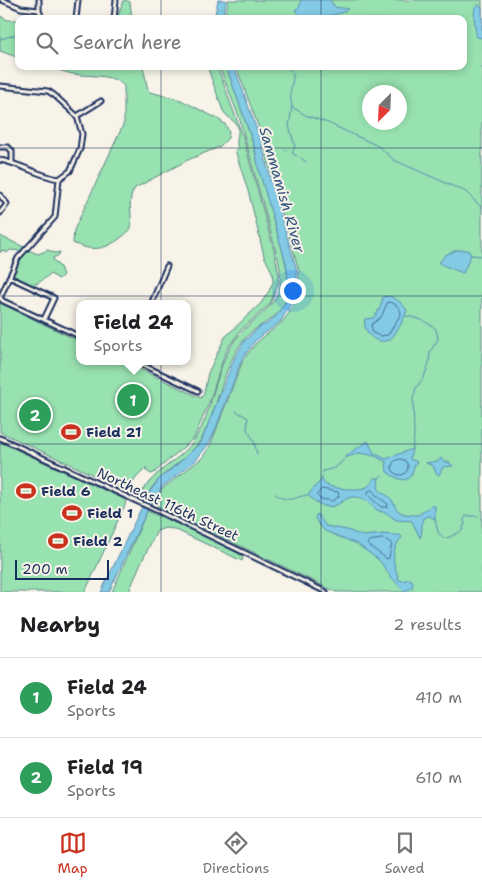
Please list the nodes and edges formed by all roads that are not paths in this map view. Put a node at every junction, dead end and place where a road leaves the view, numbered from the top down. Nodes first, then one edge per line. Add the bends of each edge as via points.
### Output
1 (2, 0) edge
2 (39, 0) edge
3 (78, 0) edge
4 (116, 0) edge
5 (39, 10) junction
6 (41, 15) edge
7 (76, 15) edge
8 (114, 15) edge
9 (0, 86) edge
10 (102, 101) dead end
11 (77, 116) junction
12 (0, 147) edge
13 (0, 160) edge
14 (12, 163) junction
15 (59, 179) junction
16 (0, 195) edge
17 (0, 213) edge
18 (167, 266) dead end
19 (9, 277) junction
20 (0, 298) edge
21 (152, 300) edge
22 (44, 320) junction
23 (76, 335) edge
24 (143, 365) edge
25 (198, 391) dead end
26 (0, 438) edge
27 (326, 592) edge

1 - 5 street via 21,8
2 - 5 street
3 - 7 street
4 - 8 street
5 - 6 street
9 - 11 street via 48,91
10 - 11 street
11 - 15 street via 82,134 80,149 70,171
12 - 14 street via 12,150
13 - 14 street
14 - 15 street
15 - 19 street via 54,220 18,258
16 - 17 street via 7,204
18 - 21 street
19 - 20 street
19 - 22 street via 54,298
20 - 22 street
22 - 23 street
24 - 25 street
26 - 27 street, Northeast 116th Street

